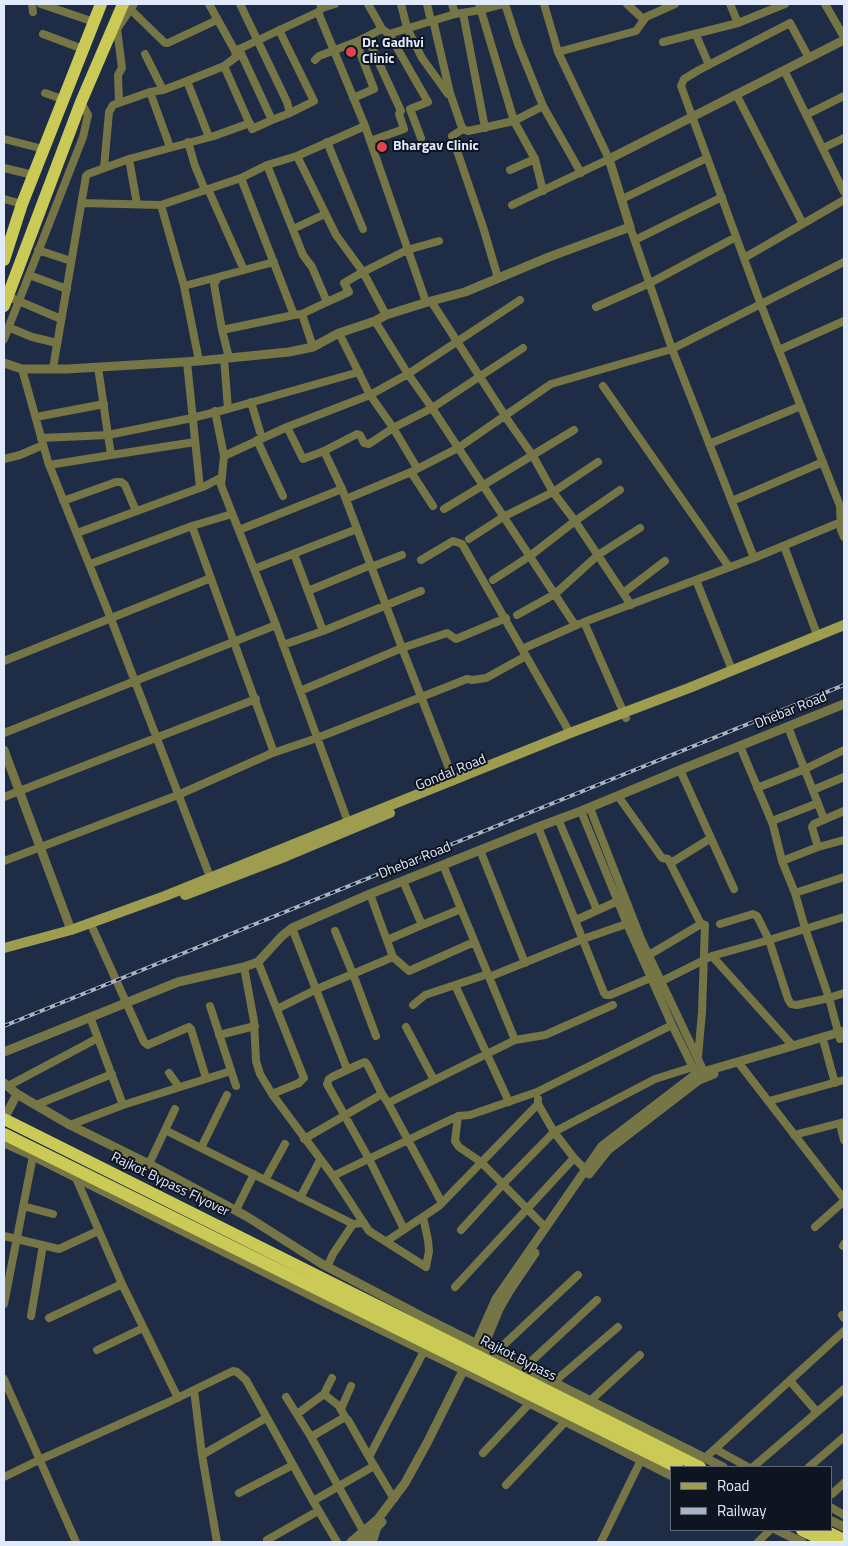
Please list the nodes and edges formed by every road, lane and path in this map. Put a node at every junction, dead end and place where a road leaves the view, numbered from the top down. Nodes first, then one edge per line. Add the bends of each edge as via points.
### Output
1 (32, 4) edge
2 (41, 4) edge
3 (101, 4) edge
4 (110, 4) edge
5 (209, 4) edge
6 (240, 4) edge
7 (335, 4) edge
8 (368, 4) edge
9 (401, 4) edge
10 (427, 4) edge
11 (452, 4) edge
12 (504, 4) edge
13 (544, 4) edge
14 (627, 4) edge
15 (675, 4) edge
16 (730, 4) edge
17 (785, 4) edge
18 (825, 4) edge
19 (127, 5) edge
20 (480, 7) edge
21 (320, 8) edge
22 (33, 12) dead end
23 (463, 13) junction
24 (455, 14) junction
25 (643, 19) junction
26 (217, 20) junction
27 (432, 21) junction
28 (94, 22) junction
29 (738, 23) junction
30 (407, 28) junction
31 (279, 30) junction
32 (385, 31) junction
33 (43, 34) dead end
34 (696, 35) junction
35 (367, 37) junction
36 (844, 39) edge
37 (258, 40) junction
38 (356, 42) junction
39 (663, 42) dead end
40 (83, 49) junction
41 (237, 50) junction
42 (334, 51) junction
43 (558, 52) junction
44 (145, 54) dead end
45 (809, 58) junction
46 (315, 60) dead end
47 (709, 65) junction
48 (224, 66) junction
49 (784, 70) junction
50 (187, 81) junction
51 (163, 90) junction
52 (150, 92) junction
53 (45, 93) dead end
54 (736, 94) junction
55 (844, 96) edge
56 (353, 98) junction
57 (62, 99) junction
58 (452, 99) junction
59 (81, 102) junction
60 (119, 103) junction
61 (544, 106) junction
62 (290, 113) junction
63 (806, 115) junction
64 (692, 117) junction
65 (272, 120) junction
66 (514, 121) junction
67 (250, 123) junction
68 (365, 126) junction
69 (463, 128) junction
70 (485, 128) junction
71 (209, 137) junction
72 (421, 138) dead end
73 (844, 138) edge
74 (4, 139) edge
75 (370, 141) junction
76 (188, 142) junction
77 (327, 142) junction
78 (170, 147) junction
79 (822, 148) junction
80 (43, 149) junction
81 (297, 156) junction
82 (707, 158) junction
83 (129, 159) junction
84 (535, 159) junction
85 (609, 159) junction
86 (267, 164) junction
87 (4, 168) edge
88 (104, 168) junction
89 (510, 170) dead end
90 (581, 173) junction
91 (33, 175) junction
92 (241, 178) junction
93 (206, 190) junction
94 (543, 191) junction
95 (844, 192) edge
96 (722, 197) junction
97 (4, 199) edge
98 (622, 199) junction
99 (844, 200) edge
100 (82, 203) junction
101 (22, 204) junction
102 (137, 204) junction
103 (161, 205) junction
104 (512, 205) dead end
105 (325, 214) junction
106 (802, 224) junction
107 (630, 227) junction
108 (363, 228) dead end
109 (293, 229) junction
110 (8, 231) edge
111 (736, 237) junction
112 (634, 240) junction
113 (439, 241) dead end
114 (38, 250) junction
115 (407, 250) junction
116 (744, 258) junction
117 (4, 260) edge
118 (71, 261) junction
119 (274, 262) junction
120 (844, 262) edge
121 (244, 270) junction
122 (363, 272) junction
123 (29, 275) junction
124 (218, 277) junction
125 (498, 278) junction
126 (650, 283) junction
127 (184, 286) junction
128 (67, 289) junction
129 (520, 300) dead end
130 (10, 301) edge
131 (429, 301) junction
132 (326, 302) junction
133 (761, 305) junction
134 (596, 307) dead end
135 (298, 315) junction
136 (386, 315) junction
137 (61, 319) junction
138 (375, 321) junction
139 (844, 321) edge
140 (8, 327) junction
141 (222, 330) junction
142 (339, 333) junction
143 (4, 339) edge
144 (457, 342) junction
145 (57, 343) junction
146 (313, 347) junction
147 (523, 348) dead end
148 (672, 349) junction
149 (779, 350) junction
150 (226, 358) junction
151 (199, 361) junction
152 (187, 362) junction
153 (4, 363) edge
154 (98, 367) junction
155 (53, 368) junction
156 (22, 369) junction
157 (358, 372) junction
158 (408, 374) junction
159 (481, 377) junction
160 (603, 386) dead end
161 (370, 395) junction
162 (251, 402) junction
163 (104, 404) junction
164 (801, 406) junction
165 (228, 408) junction
166 (432, 408) junction
167 (215, 411) junction
168 (505, 416) junction
169 (36, 417) junction
170 (192, 418) junction
171 (286, 427) junction
172 (393, 428) junction
173 (574, 430) dead end
174 (260, 432) dead end
175 (108, 435) junction
176 (257, 440) junction
177 (42, 441) junction
178 (195, 442) junction
179 (710, 444) junction
180 (458, 448) junction
181 (324, 451) junction
182 (112, 456) junction
183 (224, 456) junction
184 (533, 456) junction
185 (4, 458) edge
186 (598, 462) dead end
187 (823, 462) junction
188 (49, 465) junction
189 (414, 470) junction
190 (222, 476) junction
191 (482, 484) junction
192 (200, 488) junction
193 (342, 489) junction
194 (620, 490) dead end
195 (554, 492) junction
196 (283, 496) dead end
197 (346, 499) junction
198 (63, 501) junction
199 (732, 501) junction
200 (432, 506) dead end
201 (444, 509) dead end
202 (136, 511) junction
203 (232, 514) junction
204 (504, 517) junction
205 (575, 521) junction
206 (841, 522) junction
207 (192, 526) junction
208 (640, 528) dead end
209 (357, 529) junction
210 (239, 530) junction
211 (77, 533) junction
212 (844, 537) edge
213 (469, 540) dead end
214 (784, 546) junction
215 (294, 554) junction
216 (402, 555) dead end
217 (530, 556) junction
218 (598, 556) junction
219 (754, 558) junction
220 (420, 560) dead end
221 (665, 561) dead end
222 (90, 564) junction
223 (371, 566) junction
224 (729, 568) junction
225 (254, 569) junction
226 (211, 578) junction
227 (493, 580) dead end
228 (696, 580) junction
229 (308, 591) junction
230 (421, 591) dead end
231 (623, 593) junction
232 (554, 594) junction
233 (386, 605) junction
234 (631, 605) junction
235 (517, 615) dead end
236 (505, 618) junction
237 (111, 619) junction
238 (584, 622) junction
239 (276, 625) junction
240 (575, 625) junction
241 (844, 625) edge
242 (324, 631) junction
243 (844, 632) edge
244 (818, 637) junction
245 (235, 642) junction
246 (283, 645) junction
247 (402, 648) junction
248 (524, 652) junction
249 (4, 661) edge
250 (732, 670) junction
251 (135, 681) junction
252 (300, 690) junction
253 (421, 696) junction
254 (256, 699) junction
255 (844, 704) edge
256 (625, 715) junction
257 (788, 727) junction
258 (4, 733) edge
259 (570, 733) junction
260 (156, 736) junction
261 (317, 738) junction
262 (740, 746) junction
263 (4, 750) edge
264 (844, 750) edge
265 (270, 754) junction
266 (805, 769) junction
267 (680, 770) junction
268 (844, 777) edge
269 (454, 781) junction
270 (757, 788) junction
271 (813, 790) junction
272 (19, 791) junction
273 (178, 794) junction
274 (618, 796) junction
275 (4, 797) edge
276 (818, 803) junction
277 (585, 810) junction
278 (844, 811) edge
279 (824, 819) junction
280 (558, 820) junction
281 (772, 821) junction
282 (348, 822) junction
283 (538, 826) junction
284 (711, 838) junction
285 (844, 840) edge
286 (40, 847) junction
287 (818, 847) junction
288 (480, 850) junction
289 (4, 861) edge
290 (674, 861) dead end
291 (782, 861) junction
292 (443, 865) junction
293 (844, 878) edge
294 (212, 881) junction
295 (403, 881) junction
296 (734, 889) dead end
297 (795, 892) junction
298 (370, 894) junction
299 (618, 902) junction
300 (461, 909) junction
301 (597, 910) junction
302 (844, 917) edge
303 (576, 920) junction
304 (631, 922) junction
305 (422, 925) junction
306 (703, 925) junction
307 (292, 928) junction
308 (805, 928) junction
309 (93, 929) junction
310 (335, 931) dead end
311 (69, 934) junction
312 (583, 939) junction
313 (387, 940) junction
314 (769, 940) junction
315 (474, 942) junction
316 (4, 948) edge
317 (4, 954) edge
318 (649, 955) junction
319 (712, 956) junction
320 (393, 957) junction
321 (704, 960) junction
322 (258, 962) junction
323 (525, 963) junction
324 (244, 967) junction
325 (353, 974) junction
326 (488, 976) junction
327 (656, 980) junction
328 (455, 985) junction
329 (317, 989) junction
330 (844, 993) edge
331 (829, 998) junction
332 (125, 1002) junction
333 (413, 1005) dead end
334 (210, 1006) dead end
335 (613, 1006) dead end
336 (277, 1009) junction
337 (90, 1017) junction
338 (672, 1025) junction
339 (255, 1026) junction
340 (406, 1027) dead end
341 (219, 1035) junction
342 (842, 1035) edge
343 (376, 1036) dead end
344 (98, 1038) junction
345 (515, 1040) junction
346 (824, 1043) junction
347 (793, 1046) junction
348 (4, 1052) edge
349 (488, 1054) junction
350 (698, 1058) junction
351 (740, 1064) junction
352 (347, 1069) junction
353 (231, 1071) junction
354 (170, 1073) dead end
355 (699, 1073) junction
356 (112, 1074) junction
357 (206, 1078) junction
358 (434, 1080) junction
359 (844, 1080) edge
360 (835, 1083) junction
361 (6, 1085) edge
362 (179, 1086) junction
363 (236, 1086) dead end
364 (538, 1092) junction
365 (17, 1094) junction
366 (272, 1094) junction
367 (382, 1094) junction
368 (227, 1095) dead end
369 (769, 1101) junction
370 (509, 1102) junction
371 (388, 1103) junction
372 (538, 1104) junction
373 (36, 1105) junction
374 (124, 1105) junction
375 (174, 1109) dead end
376 (344, 1116) junction
377 (458, 1116) junction
378 (4, 1119) edge
379 (842, 1123) edge
380 (70, 1125) junction
381 (165, 1130) junction
382 (554, 1132) junction
383 (4, 1134) edge
384 (794, 1135) junction
385 (304, 1139) junction
386 (408, 1140) junction
387 (844, 1140) edge
388 (4, 1143) edge
389 (285, 1144) dead end
390 (201, 1148) junction
391 (33, 1156) junction
392 (574, 1158) junction
393 (369, 1159) junction
394 (320, 1160) junction
395 (482, 1162) junction
396 (149, 1164) junction
397 (586, 1169) junction
398 (254, 1174) junction
399 (333, 1176) junction
400 (76, 1178) junction
401 (265, 1180) junction
402 (503, 1184) junction
403 (300, 1198) junction
404 (844, 1200) edge
405 (442, 1203) junction
406 (23, 1206) junction
407 (528, 1209) junction
408 (236, 1210) junction
409 (53, 1214) dead end
410 (423, 1217) junction
411 (364, 1223) junction
412 (353, 1224) junction
413 (545, 1227) junction
414 (815, 1227) dead end
415 (404, 1229) junction
416 (461, 1230) dead end
417 (98, 1231) junction
418 (4, 1236) edge
419 (16, 1239) junction
420 (387, 1241) junction
421 (43, 1245) junction
422 (277, 1262) junction
423 (578, 1275) dead end
424 (122, 1284) junction
425 (322, 1284) junction
426 (455, 1287) dead end
427 (596, 1300) dead end
428 (343, 1301) junction
429 (4, 1304) edge
430 (31, 1316) dead end
431 (353, 1316) junction
432 (49, 1318) dead end
433 (618, 1327) dead end
434 (143, 1328) junction
435 (844, 1331) edge
436 (480, 1346) junction
437 (97, 1350) dead end
438 (424, 1350) junction
439 (495, 1353) junction
440 (640, 1355) dead end
441 (524, 1368) junction
442 (465, 1372) junction
443 (332, 1378) dead end
444 (4, 1379) edge
445 (790, 1381) junction
446 (554, 1382) junction
447 (351, 1386) dead end
448 (844, 1389) edge
449 (194, 1390) junction
450 (324, 1394) junction
451 (286, 1396) dead end
452 (178, 1398) junction
453 (590, 1401) junction
454 (530, 1403) junction
455 (341, 1409) junction
456 (817, 1412) junction
457 (297, 1414) junction
458 (345, 1417) junction
459 (266, 1418) junction
460 (566, 1422) junction
461 (312, 1437) junction
462 (844, 1437) edge
463 (715, 1449) junction
464 (483, 1453) dead end
465 (202, 1455) junction
466 (369, 1457) junction
467 (39, 1460) junction
468 (641, 1460) junction
469 (702, 1463) edge
470 (292, 1465) junction
471 (374, 1466) junction
472 (675, 1466) edge
473 (718, 1466) edge
474 (746, 1466) edge
475 (754, 1466) edge
476 (810, 1466) edge
477 (670, 1475) edge
478 (4, 1477) edge
479 (844, 1482) edge
480 (506, 1485) dead end
481 (338, 1486) junction
482 (240, 1493) dead end
483 (833, 1493) edge
484 (394, 1499) junction
485 (312, 1501) junction
486 (318, 1511) junction
487 (378, 1518) junction
488 (377, 1529) junction
489 (769, 1531) edge
490 (779, 1531) edge
491 (804, 1531) edge
492 (825, 1531) edge
493 (367, 1539) edge
494 (267, 1540) dead end
495 (844, 1540) edge
496 (76, 1542) edge
497 (217, 1542) edge
498 (337, 1542) edge
499 (351, 1542) edge
500 (602, 1542) edge
501 (758, 1542) edge
502 (802, 1542) edge
503 (827, 1542) edge

1 - 22 street
2 - 28 street
3 - 28 highway
4 - 19 highway
5 - 26 street
6 - 37 street
7 - 21 street
8 - 32 street
9 - 30 street
10 - 27 street
11 - 24 street
12 - 20 street
12 - 61 street
13 - 43 street
14 - 25 street
15 - 25 street
16 - 29 street
17 - 29 street
18 - 36 street
19 - 26 street via 166,43
19 - 59 highway
19 - 60 street via 117,29 122,68 118,75
20 - 23 street
20 - 66 street
21 - 31 street
21 - 42 street
23 - 24 street
23 - 70 street
24 - 27 street
25 - 43 street via 636,31
26 - 41 street
27 - 30 street
27 - 58 street
28 - 40 highway
29 - 34 street
30 - 32 street
30 - 58 street via 422,58
31 - 37 street
31 - 62 street via 314,101
32 - 35 street
32 - 72 street via 428,102 410,109
33 - 40 street
34 - 39 street
34 - 47 street
35 - 38 street
35 - 75 street via 402,111 404,129
36 - 45 street
37 - 41 street
37 - 62 street
38 - 42 street
38 - 56 street via 374,89
40 - 57 highway
41 - 48 street via 236,57
41 - 65 street
42 - 46 street
42 - 56 street
43 - 85 street
44 - 51 street
45 - 47 street via 790,23
45 - 49 street
47 - 64 street via 682,82
48 - 50 street
48 - 67 street
49 - 54 street
49 - 63 street
50 - 51 street
50 - 71 street
51 - 52 street
52 - 60 street
52 - 78 street
53 - 57 street
54 - 64 street
54 - 106 street
55 - 63 street
56 - 68 street
57 - 80 highway
58 - 69 street
59 - 114 street via 88,115 83,137
59 - 130 highway
60 - 88 street via 109,112
61 - 66 street
61 - 90 street
62 - 65 street
63 - 79 street
64 - 82 street
64 - 85 street
65 - 67 street via 252,129
66 - 70 street
66 - 84 street
67 - 71 street
68 - 75 street
68 - 77 street
69 - 70 street via 468,131
69 - 125 street via 452,136
71 - 76 street
73 - 79 street
74 - 80 street
75 - 115 street
76 - 78 street
76 - 93 street
77 - 81 street
77 - 108 street
78 - 83 street
79 - 95 street
80 - 91 highway
81 - 86 street
81 - 105 street
82 - 96 street
82 - 98 street
83 - 88 street
83 - 102 street
84 - 89 street
84 - 94 street
85 - 90 street
85 - 98 street
86 - 92 street
86 - 109 street
87 - 91 street
88 - 100 street via 86,176
90 - 94 street
91 - 101 highway
92 - 93 street
92 - 119 street
93 - 103 street
93 - 121 street
94 - 104 street
96 - 111 street
96 - 112 street
97 - 101 street
98 - 107 street
99 - 106 street
100 - 102 street
100 - 118 street
101 - 110 highway
102 - 103 street
103 - 127 street
105 - 109 street
105 - 122 street
106 - 116 street
107 - 112 street
107 - 125 street
109 - 132 street
110 - 117 highway
111 - 116 street
111 - 126 street
112 - 126 street
113 - 115 street
114 - 118 street
114 - 123 street
115 - 122 street
115 - 131 street
116 - 133 street
118 - 128 street
119 - 121 street
119 - 135 street
120 - 133 street
121 - 124 street
122 - 132 street via 344,282 349,292
122 - 136 street
123 - 128 street
123 - 130 street
124 - 127 street
124 - 141 street via 214,284
125 - 131 street via 465,292
126 - 134 street
126 - 148 street
127 - 151 street
128 - 137 street
129 - 144 street
130 - 137 street
130 - 140 street
131 - 136 street
131 - 144 street
132 - 135 street
133 - 148 street
133 - 149 street
135 - 141 street
135 - 146 street
136 - 138 street
137 - 145 street
138 - 142 street
138 - 158 street
139 - 149 street
140 - 143 street
140 - 145 street
141 - 150 street
142 - 146 street
142 - 157 street
144 - 158 street
144 - 159 street
145 - 155 street
146 - 150 street
147 - 159 street
148 - 168 street via 551,384
148 - 179 street
149 - 164 street
150 - 151 street
150 - 165 street
151 - 152 street
152 - 154 street
152 - 170 street
153 - 156 street
154 - 155 street
154 - 163 street
155 - 156 street
156 - 169 street
157 - 161 street
157 - 162 street
158 - 161 street
158 - 166 street
159 - 166 street
159 - 168 street
160 - 224 street
161 - 171 street
161 - 172 street
162 - 165 street
162 - 174 street
163 - 169 street
163 - 175 street
164 - 179 street
164 - 187 street
165 - 167 street
166 - 172 street
166 - 180 street
167 - 170 street
167 - 183 street
168 - 180 street
168 - 184 street
169 - 177 street
170 - 175 street
170 - 178 street
171 - 176 street
171 - 181 street via 301,458
172 - 181 street via 368,444 358,434
172 - 189 street
173 - 184 street
175 - 177 street
175 - 182 street
176 - 183 street
176 - 196 street
177 - 185 street via 20,455
177 - 188 street
178 - 182 street
178 - 192 street
179 - 199 street
180 - 189 street
180 - 191 street
181 - 193 street
182 - 188 street
183 - 190 street
184 - 191 street
184 - 195 street
186 - 195 street
187 - 199 street
187 - 206 street via 840,506
188 - 198 street
189 - 197 street
189 - 200 street
190 - 192 street
190 - 203 street via 221,485
191 - 201 street
191 - 204 street
192 - 202 street
193 - 197 street
193 - 210 street
194 - 205 street
195 - 204 street
195 - 205 street
197 - 209 street
198 - 202 street via 121,482
198 - 211 street
199 - 219 street
202 - 211 street
203 - 207 street
203 - 210 street
204 - 213 street
204 - 217 street
205 - 217 street
205 - 218 street
206 - 212 street
206 - 214 street
207 - 222 street
207 - 226 street
208 - 218 street
209 - 215 street
209 - 223 street
210 - 225 street
211 - 222 street
214 - 219 street
214 - 244 street
215 - 225 street
215 - 229 street
216 - 223 street
217 - 227 street
217 - 232 street
218 - 231 street
218 - 232 street
219 - 224 street
220 - 236 street via 453,541 462,544
221 - 231 street
222 - 237 street
223 - 229 street
223 - 233 street
224 - 228 street
225 - 239 street
226 - 237 street
226 - 245 street
228 - 234 street
228 - 250 street
229 - 242 street
230 - 233 street
231 - 234 street
232 - 235 street
232 - 240 street
233 - 242 street
233 - 247 street
234 - 238 street
236 - 247 street via 456,639 447,633
236 - 248 street
237 - 249 street
237 - 251 street
238 - 240 street
238 - 256 street
239 - 245 street
239 - 246 street
240 - 248 street
241 - 244 main road
242 - 246 street
243 - 256 main road, Gondal Road
244 - 250 main road
245 - 251 street
245 - 254 street
246 - 252 street
247 - 252 street
247 - 253 street
248 - 253 street via 486,678 467,679
248 - 259 street
250 - 256 main road
251 - 258 street
251 - 260 street
252 - 261 street
253 - 261 street
253 - 269 street
254 - 260 street
254 - 265 street via 272,744
255 - 257 street, Dhebar Road
256 - 259 main road
256 - 294 main road, Gondal Road via 287,856
257 - 262 street, Dhebar Road
257 - 266 street
259 - 269 main road
260 - 272 street
260 - 273 street
261 - 265 street
261 - 282 street
262 - 267 street, Dhebar Road
262 - 270 street
263 - 272 street
264 - 266 street
265 - 273 street
266 - 270 street
266 - 271 street
267 - 274 street, Dhebar Road
267 - 284 street
268 - 271 street
269 - 282 main road
270 - 281 street
271 - 276 street
272 - 275 street
272 - 286 street
273 - 286 street
273 - 294 street
274 - 277 street, Dhebar Road
274 - 306 street via 662,858 668,859
276 - 279 street
276 - 281 street
277 - 280 street, Dhebar Road
277 - 299 street
277 - 304 street
278 - 279 street
279 - 287 street via 812,827
280 - 283 street, Dhebar Road
280 - 301 street
281 - 291 street
282 - 294 main road
283 - 288 street, Dhebar Road
283 - 303 street
284 - 290 street
284 - 296 street
285 - 287 street
286 - 289 street
286 - 311 street
287 - 291 street
288 - 292 street, Dhebar Road
288 - 323 street
291 - 297 street
292 - 295 street, Dhebar Road
292 - 300 street
293 - 297 street
294 - 309 main road, Gondal Road
294 - 311 main road
295 - 298 street, Dhebar Road
295 - 305 street
297 - 308 street
298 - 307 street, Dhebar Road
298 - 313 street
299 - 301 street
299 - 304 street
300 - 305 street
300 - 315 street
301 - 303 street
302 - 308 street
303 - 312 street
304 - 312 street
304 - 318 street
304 - 327 street
305 - 313 street
306 - 314 street via 752,914 756,915
306 - 318 street
306 - 321 street
307 - 322 street, Dhebar Road
307 - 329 street
308 - 314 street
308 - 331 street
309 - 311 main road, Gondal Road
309 - 332 street
310 - 325 street
311 - 316 main road
311 - 317 main road
312 - 323 street
312 - 327 street via 605,994
313 - 320 street
314 - 319 street
314 - 331 street via 791,1004
315 - 320 street via 409,970
315 - 326 street
318 - 327 street
319 - 321 street
319 - 347 street
320 - 325 street
321 - 327 street
321 - 350 street
322 - 324 street, Dhebar Road
322 - 336 street
323 - 326 street
324 - 332 street, Dhebar Road via 186,980
324 - 339 street
325 - 329 street
325 - 343 street
326 - 328 street
326 - 345 street
327 - 338 street
327 - 350 street
328 - 333 street via 425,994
328 - 349 street
329 - 336 street
329 - 352 street
330 - 331 street
331 - 342 street
332 - 337 street, Dhebar Road
332 - 357 street via 148,1045 189,1027
334 - 341 street
335 - 345 street via 545,1035
336 - 366 street via 304,1078
337 - 344 street
337 - 348 street, Dhebar Road
338 - 355 street
338 - 364 street
339 - 341 street
339 - 366 street via 258,1067
340 - 358 street
341 - 353 street
342 - 346 street
342 - 347 street
344 - 356 street
344 - 361 street
345 - 349 street
346 - 351 street
346 - 360 street
347 - 351 street
349 - 358 street
349 - 370 street
350 - 355 street
351 - 355 street
351 - 369 street
352 - 367 street via 365,1062
352 - 376 street via 329,1079 327,1084
353 - 357 street
353 - 363 street
354 - 362 street
355 - 382 street via 655,1079
355 - 397 street via 602,1146
355 - 436 street via 605,1153 510,1290
356 - 373 street
356 - 374 street
357 - 362 street
358 - 371 street
359 - 360 street
360 - 369 street
361 - 365 street
362 - 374 street
364 - 370 street
364 - 372 street
365 - 373 street
365 - 378 street
366 - 385 street
367 - 371 street
367 - 376 street
368 - 390 street
369 - 384 street
370 - 377 street
371 - 386 street
372 - 382 street
372 - 395 street
373 - 380 street
374 - 380 street
375 - 381 street
376 - 385 street
376 - 393 street
377 - 386 street
377 - 395 street via 455,1141
378 - 422 highway, Rajkot Bypass Flyover
379 - 384 street
379 - 387 street
380 - 396 street
381 - 390 street
381 - 396 street
382 - 392 street
382 - 402 street
383 - 422 highway, Rajkot Bypass Flyover
384 - 404 street
385 - 394 street
386 - 393 street
386 - 405 street
388 - 391 street
389 - 401 street
390 - 398 street
391 - 400 street
391 - 406 street
392 - 397 street
392 - 407 street
393 - 399 street
393 - 415 street
394 - 399 street
394 - 403 street
395 - 402 street
395 - 405 street
396 - 408 street
397 - 413 street
398 - 401 street
398 - 408 street
399 - 411 street
400 - 417 street
400 - 425 street
401 - 403 street
402 - 407 street
402 - 416 street
403 - 412 street
404 - 414 street
405 - 410 street
406 - 409 street
406 - 419 street
407 - 413 street
407 - 426 street
408 - 425 street
410 - 415 street
410 - 420 street via 428,1240 426,1267
411 - 412 street
411 - 420 street via 369,1231
412 - 425 street via 333,1254
413 - 436 street via 496,1299
415 - 420 street
417 - 421 street via 62,1248
417 - 424 street
418 - 419 street
419 - 421 street
419 - 429 street
421 - 430 street
422 - 425 highway, Rajkot Bypass Flyover
423 - 439 street
424 - 432 street
424 - 434 street
425 - 428 highway, Rajkot Bypass
425 - 431 street
425 - 436 street
425 - 469 highway, Rajkot Bypass
427 - 441 street
428 - 431 highway
428 - 472 highway, Rajkot Bypass
431 - 438 street
433 - 446 street
434 - 437 street
434 - 452 street
435 - 445 street
436 - 439 street
438 - 442 street
438 - 466 street
439 - 441 street
440 - 453 street
441 - 446 street
442 - 454 street
442 - 484 street
442 - 488 street via 414,1477
443 - 450 street
444 - 467 street
445 - 456 street
445 - 463 street
446 - 453 street
447 - 455 street
448 - 456 street
449 - 452 street
449 - 459 street via 237,1372 244,1377
449 - 465 street
450 - 455 street
450 - 457 street
451 - 457 street
452 - 467 street
453 - 469 street
454 - 460 street
454 - 464 street
455 - 458 street
456 - 475 street
457 - 461 street
458 - 461 street
458 - 466 street
459 - 465 street
459 - 470 street
460 - 468 street
460 - 480 street
461 - 481 street
462 - 476 street
463 - 469 street
463 - 474 street
465 - 497 street
466 - 471 street
467 - 478 street
467 - 496 street
468 - 477 street
468 - 500 street
469 - 473 street
470 - 482 street
470 - 485 street
471 - 481 street
471 - 484 street
479 - 483 street
481 - 485 street
481 - 493 street
484 - 487 street
485 - 486 street
486 - 494 street
486 - 498 street
487 - 488 street
487 - 493 street
488 - 493 street
489 - 501 street
490 - 502 street
491 - 503 highway
492 - 495 highway
493 - 499 street

